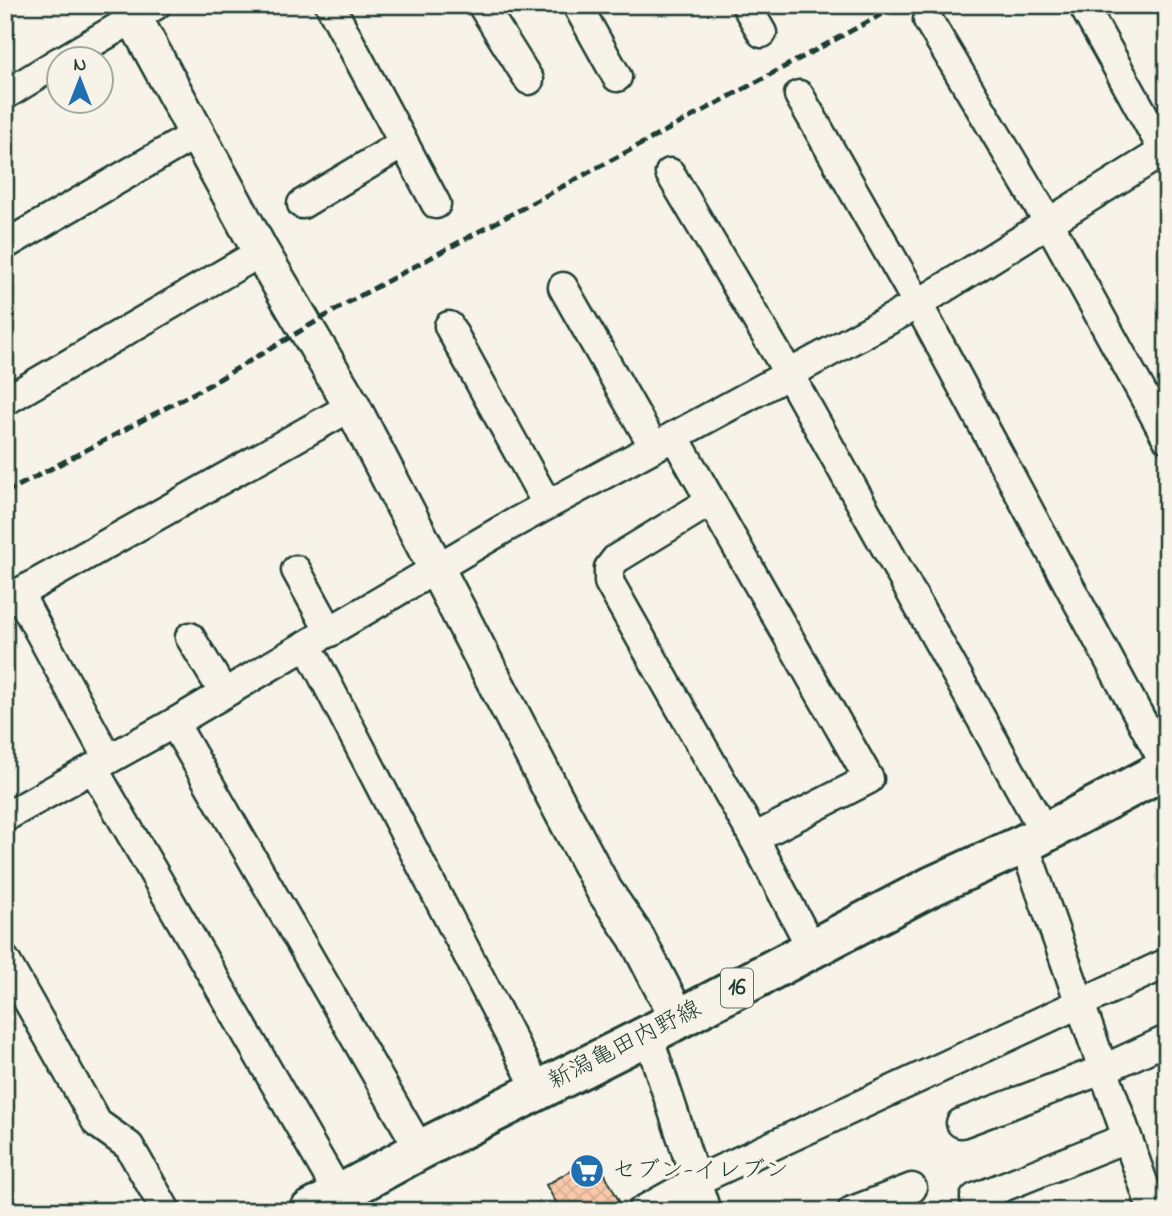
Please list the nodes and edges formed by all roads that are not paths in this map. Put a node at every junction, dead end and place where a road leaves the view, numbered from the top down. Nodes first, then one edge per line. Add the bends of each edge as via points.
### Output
1 (330, 5) edge
2 (482, 5) edge
3 (577, 5) edge
4 (746, 5) edge
5 (1083, 5) edge
6 (139, 9) edge
7 (928, 20) dead end
8 (762, 33) dead end
9 (82, 46) edge
10 (46, 69) edge
11 (617, 77) dead end
12 (528, 80) dead end
13 (5, 94) edge
14 (799, 95) dead end
15 (195, 134) junction
16 (404, 144) junction
17 (1166, 152) edge
18 (670, 173) dead end
19 (302, 204) dead end
20 (436, 204) dead end
21 (1049, 223) junction
22 (5, 245) edge
23 (261, 252) junction
24 (562, 287) dead end
25 (918, 304) junction
26 (449, 326) dead end
27 (789, 374) junction
28 (5, 401) edge
29 (352, 406) junction
30 (1167, 438) edge
31 (664, 441) junction
32 (711, 501) junction
33 (547, 504) junction
34 (438, 569) junction
35 (296, 570) dead end
36 (12, 598) edge
37 (190, 637) dead end
38 (318, 638) junction
39 (225, 693) junction
40 (174, 723) junction
41 (101, 764) junction
42 (1167, 768) edge
43 (5, 817) edge
44 (754, 838) junction
45 (1034, 838) junction
46 (812, 949) junction
47 (5, 960) edge
48 (1167, 963) edge
49 (1078, 1004) junction
50 (663, 1027) junction
51 (1167, 1040) edge
52 (1102, 1070) junction
53 (538, 1090) junction
54 (961, 1123) dead end
55 (1126, 1138) junction
56 (420, 1150) junction
57 (696, 1181) junction
58 (912, 1188) dead end
59 (1154, 1190) edge
60 (975, 1198) dead end
61 (324, 1202) edge
62 (166, 1211) edge
63 (642, 1211) edge
64 (706, 1211) edge
65 (852, 1211) edge

1 - 16 street
2 - 12 street
3 - 11 street
4 - 8 street
5 - 17 street
6 - 9 street
6 - 15 street
7 - 21 street
10 - 13 street
14 - 25 street
15 - 22 street
15 - 23 street
16 - 19 street
16 - 20 street
17 - 21 street
18 - 27 street
21 - 25 street
21 - 30 street
23 - 28 street
23 - 29 street
24 - 31 street
25 - 27 street
25 - 42 street
26 - 33 street
27 - 31 street
27 - 45 street
29 - 34 street
29 - 36 street
31 - 32 street
31 - 33 street
32 - 44 street via 615,559 608,568 610,582
32 - 44 street via 869,779
33 - 34 street
34 - 38 street
34 - 50 street via 604,890 636,937
35 - 38 street
36 - 41 street
37 - 39 street
38 - 39 street
38 - 53 street
39 - 40 street
40 - 41 street
40 - 56 street
41 - 43 street
41 - 61 street
42 - 45 main road, 新潟亀田内野線 / 16
44 - 46 street
45 - 46 main road, 新潟亀田内野線 / 16
45 - 49 street
46 - 50 main road, 新潟亀田内野線 / 16
47 - 62 street via 97,1123 129,1146
48 - 49 street
49 - 52 street
49 - 57 street
50 - 53 main road, 新潟亀田内野線 / 16
50 - 57 street
51 - 52 street
52 - 54 street
52 - 55 street
53 - 56 main road, 新潟亀田内野線 / 16
55 - 59 street
55 - 60 street
56 - 61 main road, 新潟亀田内野線 / 16
57 - 63 street
57 - 64 street
58 - 65 street

